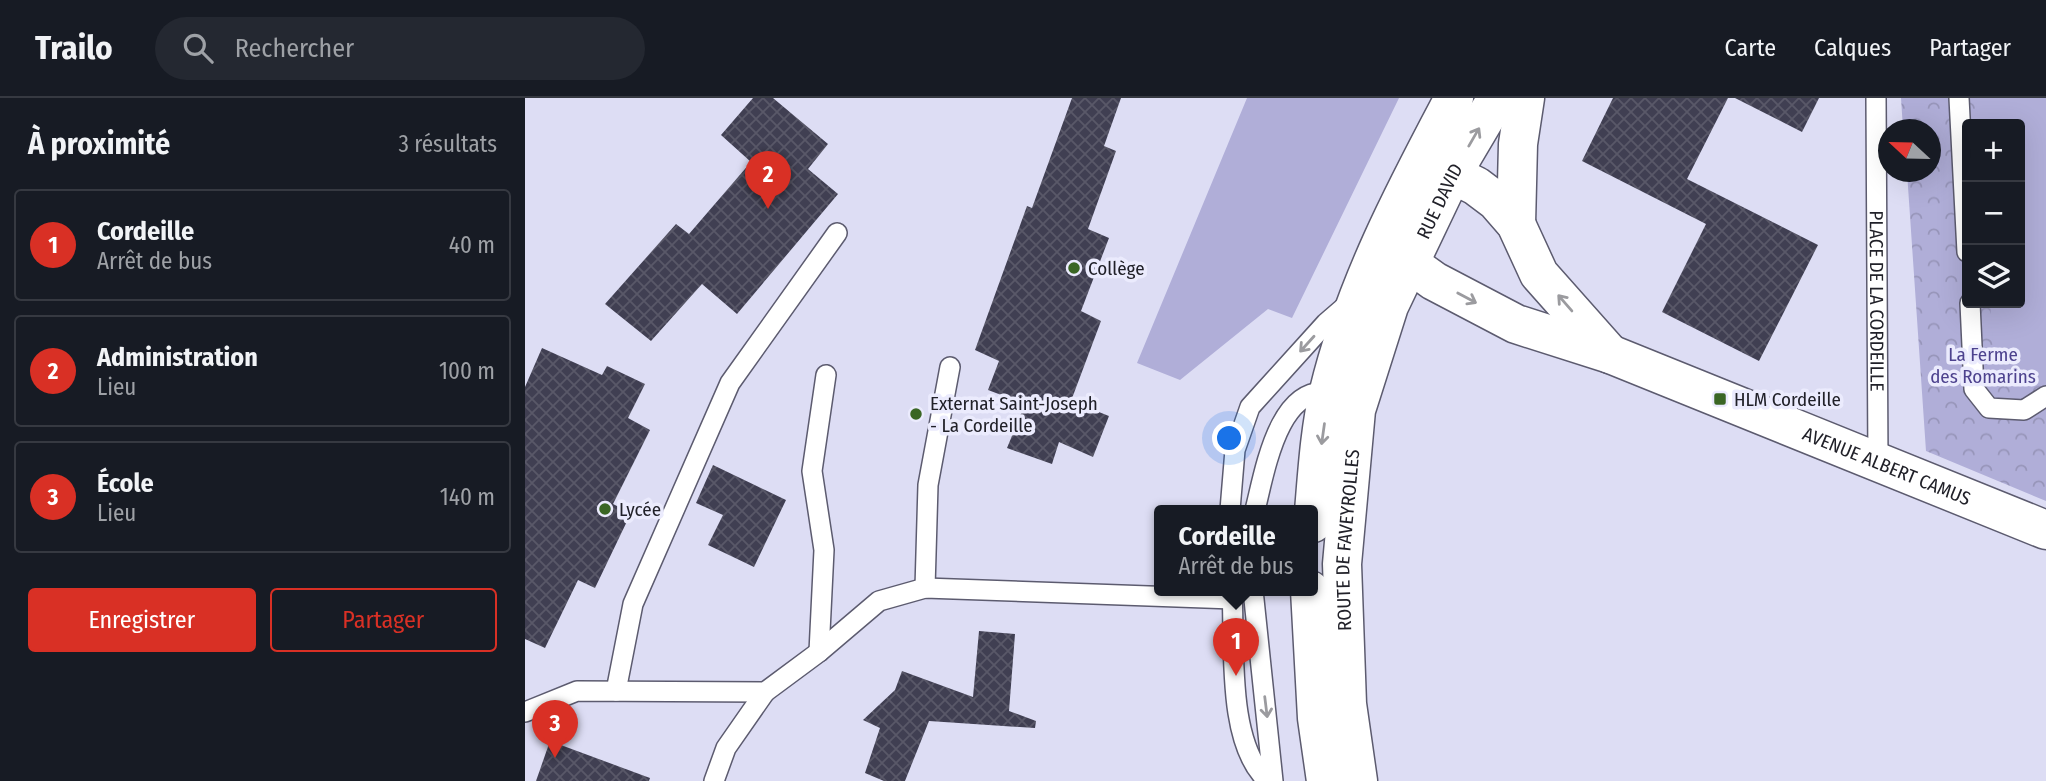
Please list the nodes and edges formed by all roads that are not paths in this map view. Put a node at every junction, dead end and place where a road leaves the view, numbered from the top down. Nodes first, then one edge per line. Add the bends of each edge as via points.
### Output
1 (1454, 98) edge
2 (1497, 98) edge
3 (1525, 98) edge
4 (1876, 98) edge
5 (1959, 98) edge
6 (1452, 174) junction
7 (1397, 207) junction
8 (1516, 224) junction
9 (837, 233) dead end
10 (1967, 245) edge
11 (1409, 263) junction
12 (1373, 301) junction
13 (1970, 308) edge
14 (1610, 354) junction
15 (950, 367) dead end
16 (826, 375) dead end
17 (2046, 396) edge
18 (1342, 401) junction
19 (1878, 464) junction
20 (1258, 503) edge
21 (1230, 505) edge
22 (1317, 505) edge
23 (2046, 530) edge
24 (925, 588) junction
25 (1154, 592) edge
26 (1233, 596) edge
27 (1254, 596) edge
28 (1310, 596) edge
29 (819, 652) junction
30 (616, 691) junction
31 (765, 692) junction
32 (1347, 704) junction
33 (525, 712) edge
34 (714, 781) edge
35 (1271, 781) edge
36 (1328, 781) edge
37 (1358, 781) edge

1 - 7 main road, RUE DAVID
6 -> 2 main road, RUE DAVID
3 - 8 main road, AVENUE ALBERT CAMUS via 1518,144
4 - 19 lane, PLACE DE LA CORDEILLE
5 - 10 lane
6 - 7 main road via 1426,184
6 - 8 main road, AVENUE ALBERT CAMUS via 1496,201
6 - 11 main road, RUE DAVID
7 - 11 main road
7 - 12 main road, ROUTE DE FAVEYROLLES
14 -> 8 main road, AVENUE ALBERT CAMUS via 1539,274
9 - 30 lane via 730,383 633,604
11 - 12 main road, RUE DAVID
11 -> 14 main road, AVENUE ALBERT CAMUS via 1516,324
12 - 18 main road, ROUTE DE FAVEYROLLES
12 -> 21 lane via 1326,323 1250,407 1235,450
13 - 17 lane via 1974,388 1989,408 2024,410
14 - 19 main road, AVENUE ALBERT CAMUS
15 - 24 lane via 928,485
16 - 29 lane via 812,471 824,550
18 - 20 lane via 1300,401 1278,426
18 -> 22 main road, ROUTE DE FAVEYROLLES
18 - 32 main road, ROUTE DE FAVEYROLLES
19 - 23 main road, AVENUE ALBERT CAMUS
24 - 25 lane
24 - 29 lane via 879,601
26 - 35 lane via 1242,737 1257,771
27 -> 35 lane
28 - 36 main road, ROUTE DE FAVEYROLLES via 1317,718
29 - 31 lane
30 - 31 lane
30 - 33 lane via 577,691
31 - 34 lane via 726,748
32 - 36 lane via 1336,768
32 - 37 main road, ROUTE DE FAVEYROLLES

